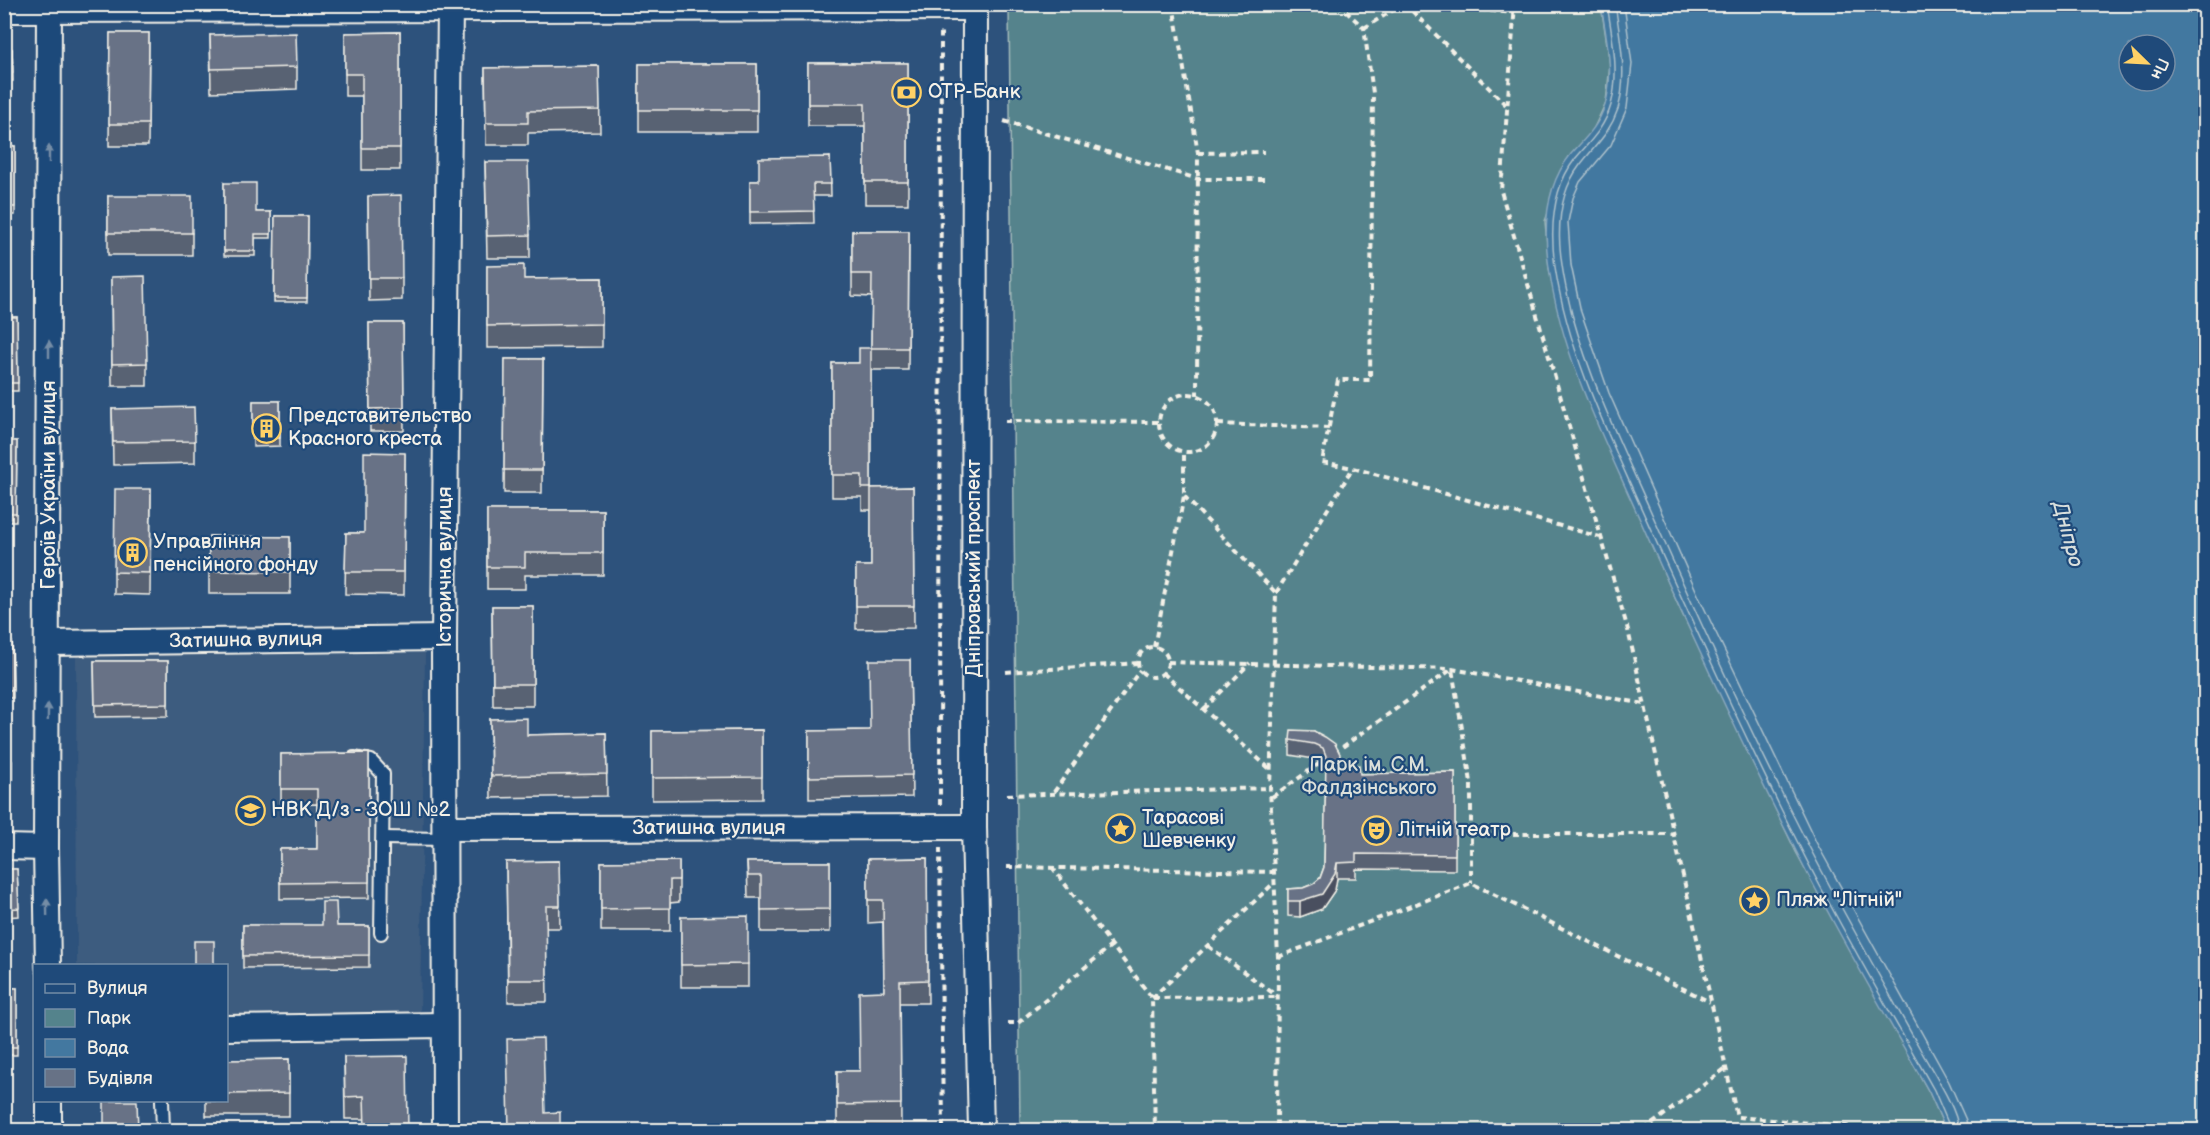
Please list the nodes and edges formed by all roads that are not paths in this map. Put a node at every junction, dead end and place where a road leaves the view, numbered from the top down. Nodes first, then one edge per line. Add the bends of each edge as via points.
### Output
1 (975, 6) edge
2 (49, 7) edge
3 (841, 7) edge
4 (450, 8) edge
5 (4, 10) edge
6 (444, 638) junction
7 (48, 643) junction
8 (341, 758) edge
9 (974, 827) junction
10 (445, 833) junction
11 (383, 838) junction
12 (4, 847) edge
13 (46, 848) junction
14 (381, 933) dead end
15 (48, 964) edge
16 (444, 1025) junction
17 (228, 1028) edge
18 (49, 1102) edge
19 (162, 1102) edge
20 (49, 1131) edge
21 (163, 1131) edge
22 (444, 1131) edge
23 (981, 1131) edge

1 - 3 street
1 - 9 street, Дніпровський проспект
2 - 4 street
2 - 5 street
7 -> 2 street, Героїв України вулиця
3 - 4 street
4 - 6 street, Історична вулиця
6 - 7 street, Затишна вулиця
6 - 10 street, Історична вулиця
13 -> 7 street, Героїв України вулиця
8 - 11 lane via 371,761 383,774
9 - 10 street, Затишна вулиця
9 - 23 street, Дніпровський проспект
10 - 11 lane
10 - 16 street, Історична вулиця
11 - 14 lane
12 - 13 street
15 -> 13 street, Героїв України вулиця
16 - 17 street
16 - 22 street, Історична вулиця
18 - 20 street
19 - 21 lane

